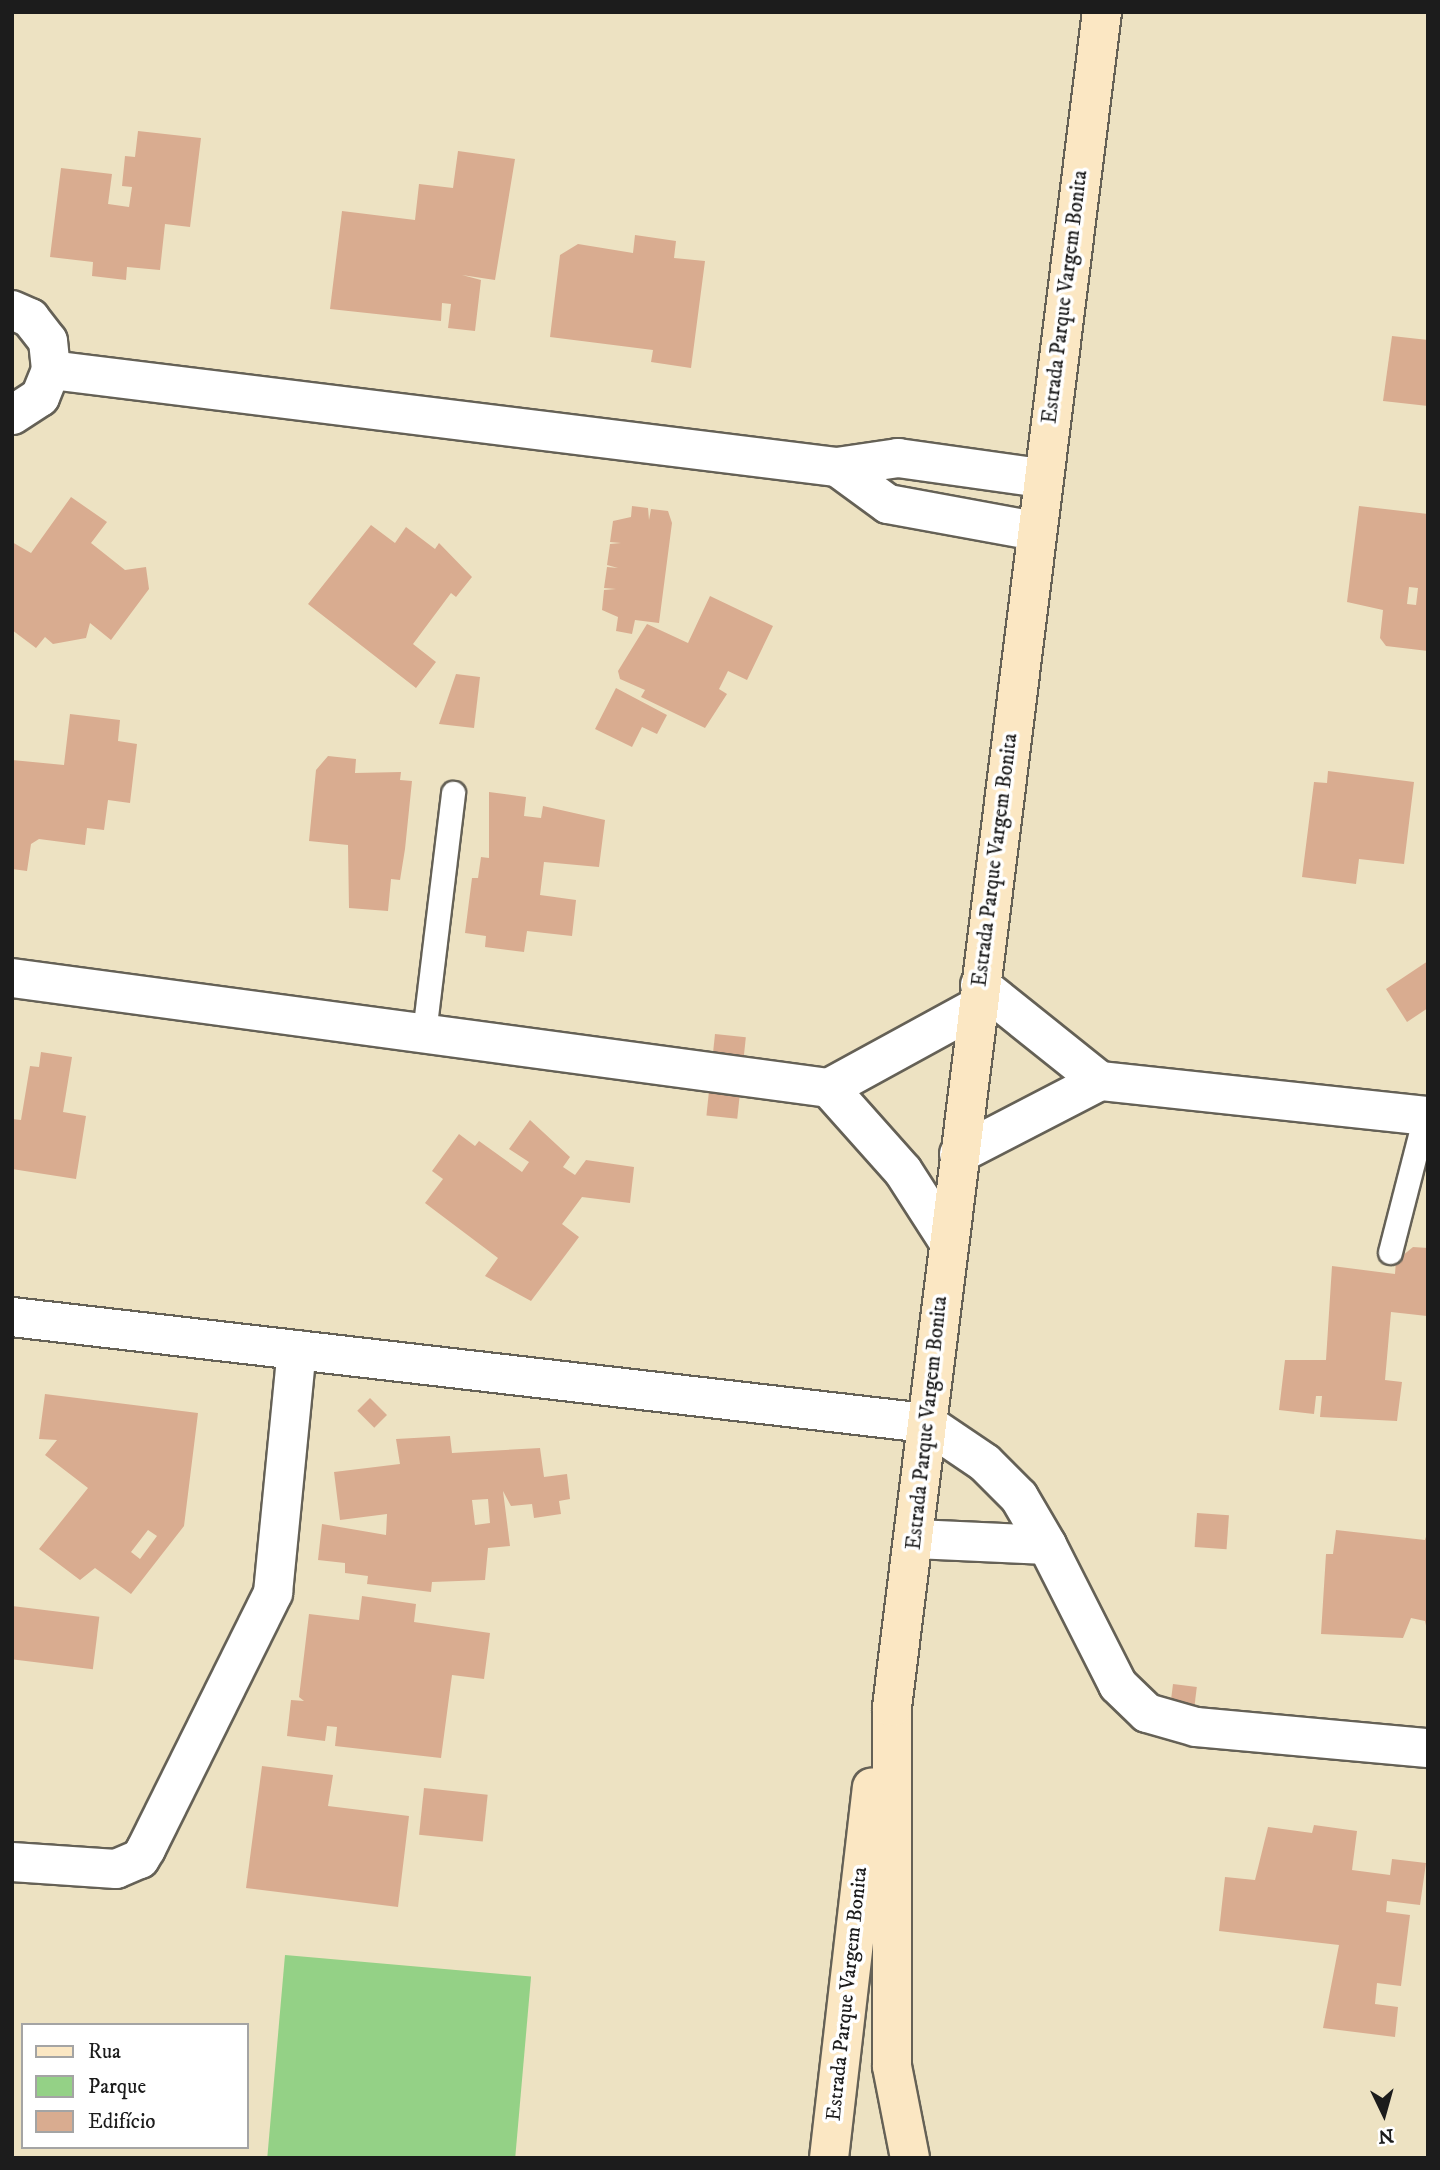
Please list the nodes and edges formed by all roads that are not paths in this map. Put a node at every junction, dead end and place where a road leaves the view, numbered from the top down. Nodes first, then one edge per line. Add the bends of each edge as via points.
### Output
1 (1101, 12) edge
2 (12, 310) edge
3 (51, 370) junction
4 (12, 415) edge
5 (837, 467) junction
6 (1041, 478) junction
7 (1035, 531) junction
8 (453, 793) dead end
9 (12, 978) edge
10 (978, 996) junction
11 (424, 1033) junction
12 (1100, 1081) junction
13 (829, 1088) junction
14 (1426, 1116) edge
15 (959, 1154) junction
16 (948, 1241) junction
17 (1390, 1252) dead end
18 (12, 1317) edge
19 (297, 1350) junction
20 (926, 1423) junction
21 (915, 1539) junction
22 (1047, 1545) junction
23 (892, 1707) junction
24 (1428, 1748) edge
25 (12, 1862) edge
26 (829, 2158) edge
27 (910, 2158) edge

1 - 6 main road, Estrada Parque Vargem Bonita
2 - 3 street via 30,318 48,341
3 - 4 street via 40,397
3 - 5 street
5 - 6 street via 898,458
5 - 7 street via 888,504
6 - 7 main road, Estrada Parque Vargem Bonita
7 - 10 main road, Estrada Parque Vargem Bonita
8 - 11 lane
9 - 11 street
10 - 12 street
10 - 13 street
10 - 15 main road, Estrada Parque Vargem Bonita
11 - 13 street
12 - 14 street
12 - 15 street
13 - 16 street via 903,1171
14 - 17 lane
15 - 16 main road, Estrada Parque Vargem Bonita
16 - 20 main road, Estrada Parque Vargem Bonita
18 - 19 street
19 - 20 street
19 - 25 street via 273,1593 146,1849 116,1870
20 - 21 main road, Estrada Parque Vargem Bonita
20 - 22 street via 985,1463 1019,1497
21 - 22 street
21 - 23 main road, Estrada Parque Vargem Bonita
22 - 24 street via 1118,1685 1147,1713 1196,1727
23 - 26 main road, Estrada Parque Vargem Bonita via 867,1816
23 - 27 main road, Estrada Parque Vargem Bonita via 891,2040

